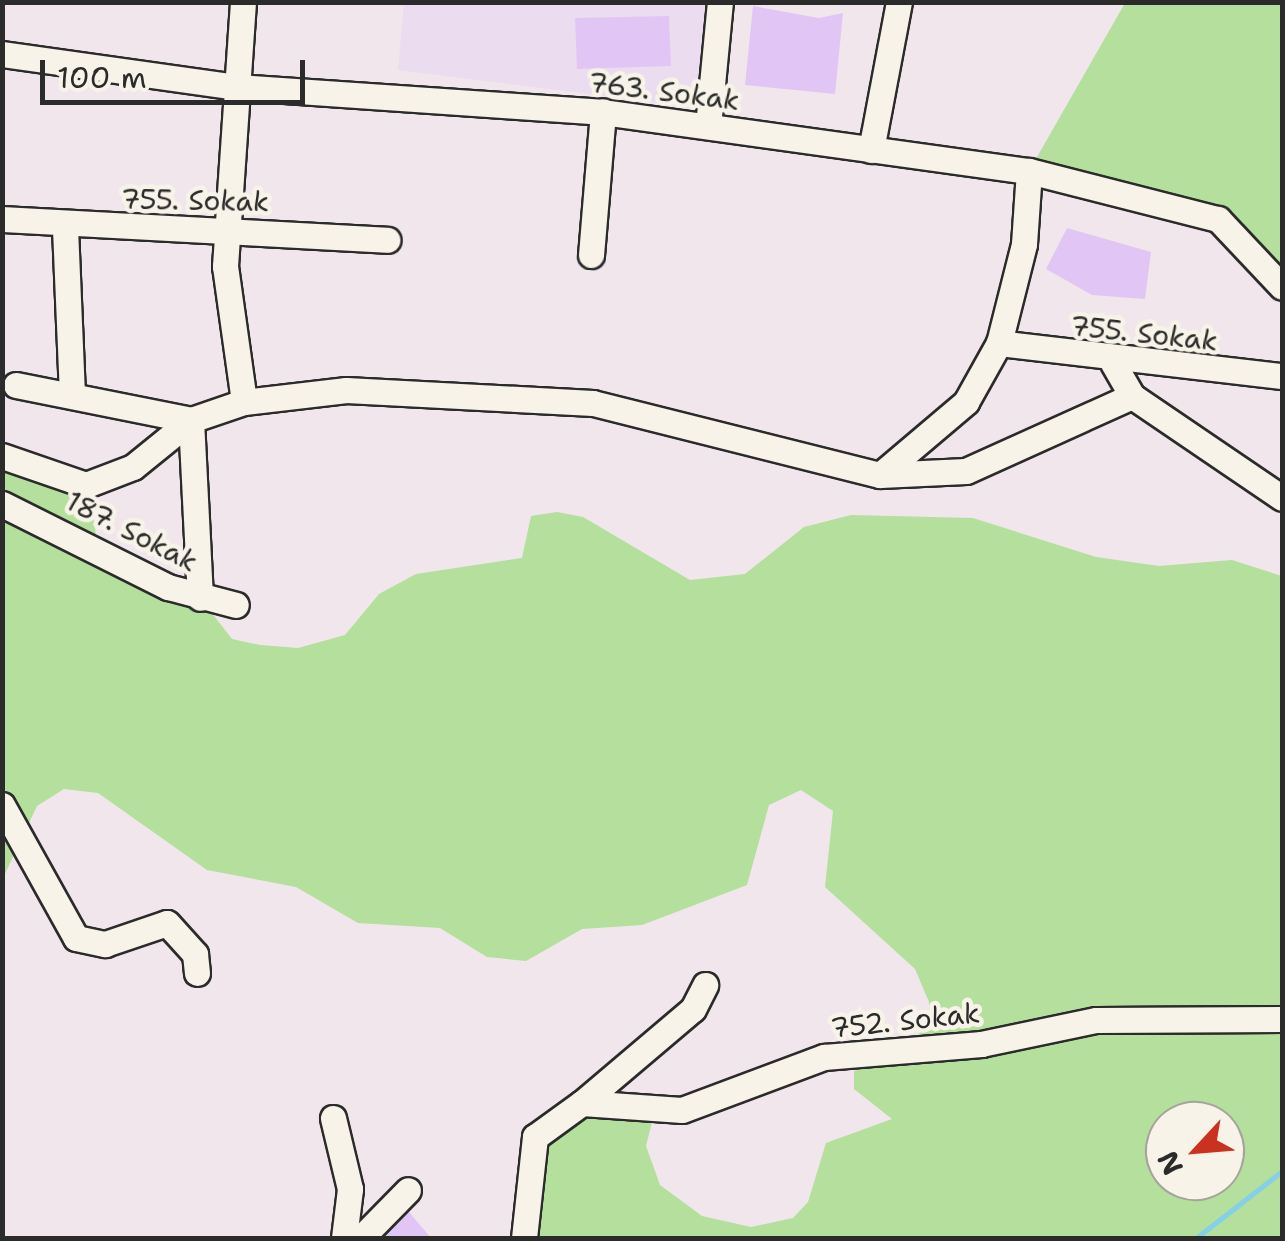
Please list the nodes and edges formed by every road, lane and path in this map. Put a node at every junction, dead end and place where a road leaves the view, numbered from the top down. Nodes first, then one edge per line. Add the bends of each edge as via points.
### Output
1 (243, 2) edge
2 (720, 2) edge
3 (899, 2) edge
4 (2, 54) edge
5 (238, 87) junction
6 (603, 112) junction
7 (708, 126) junction
8 (871, 150) junction
9 (1029, 171) junction
10 (2, 219) edge
11 (65, 228) junction
12 (227, 228) junction
13 (386, 240) dead end
14 (591, 255) dead end
15 (1282, 286) edge
16 (999, 343) junction
17 (1113, 363) junction
18 (1282, 376) edge
19 (16, 385) dead end
20 (72, 392) junction
21 (1132, 396) junction
22 (244, 402) junction
23 (191, 420) junction
24 (2, 456) edge
25 (880, 475) junction
26 (1282, 498) edge
27 (2, 504) edge
28 (200, 598) junction
29 (236, 606) dead end
30 (2, 805) edge
31 (196, 973) dead end
32 (706, 985) dead end
33 (1282, 1019) edge
34 (582, 1103) junction
35 (333, 1118) dead end
36 (408, 1190) dead end
37 (344, 1238) edge
38 (361, 1238) edge
39 (524, 1238) edge

1 - 5 street
2 - 7 street
3 - 8 street
4 - 5 street, 763. Sokak
5 - 6 street, 763. Sokak
5 - 12 street
6 - 7 street, 763. Sokak
6 - 14 street
7 - 8 street, 763. Sokak
8 - 9 street, 763. Sokak
9 - 15 street, 763. Sokak via 1218,220
9 - 16 street via 1024,244
10 - 11 street, 755. Sokak
11 - 12 street, 755. Sokak
11 - 20 street
12 - 13 street, 755. Sokak
12 - 22 street
16 - 17 street, 755. Sokak
16 - 25 street via 966,402
17 - 18 street, 755. Sokak
17 - 21 street
19 - 20 street
20 - 23 street
21 - 25 street via 966,471
21 - 26 street
22 - 23 street
22 - 25 street via 346,390 594,403
23 - 24 street via 133,468 86,485
23 - 28 street
27 - 28 street, 187. Sokak
28 - 29 street, 187. Sokak
30 - 31 street via 76,938 105,944 167,923 195,954
32 - 34 street via 693,1009
33 - 34 street, 752. Sokak via 1096,1020 981,1044 824,1057 682,1110
34 - 39 street via 535,1137
35 - 37 street via 350,1189
36 - 38 street

